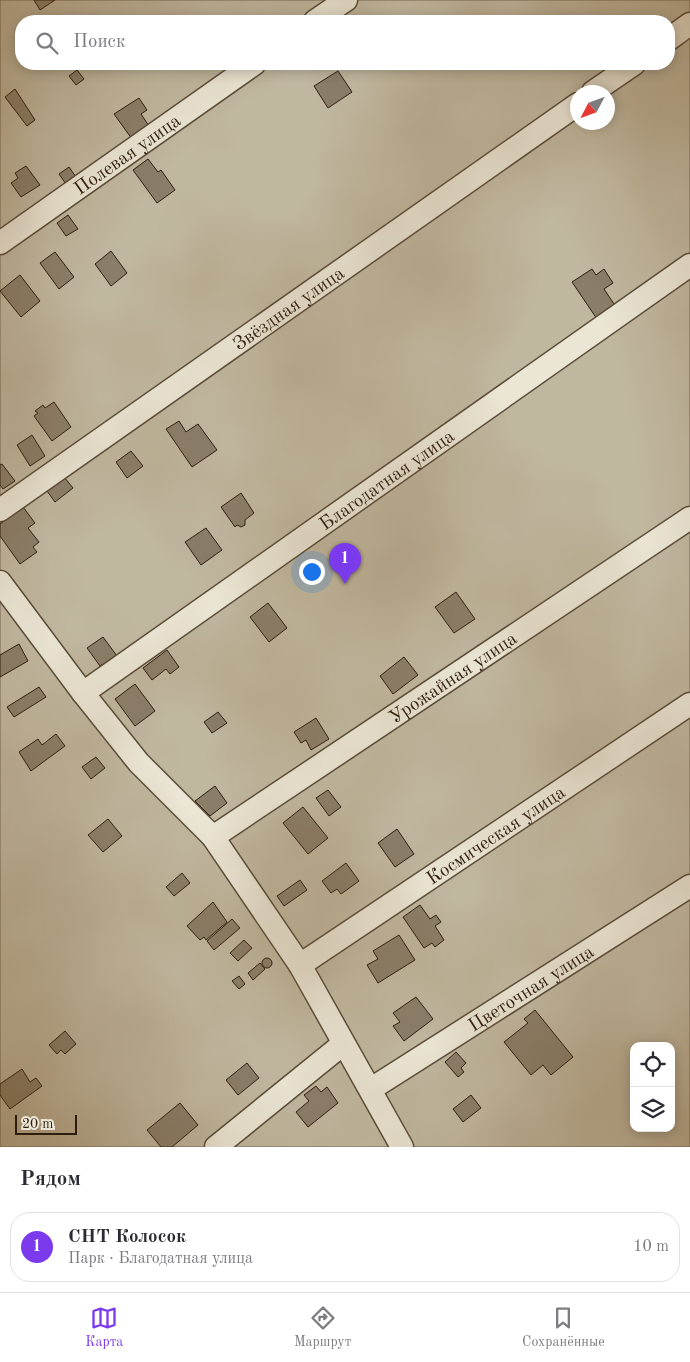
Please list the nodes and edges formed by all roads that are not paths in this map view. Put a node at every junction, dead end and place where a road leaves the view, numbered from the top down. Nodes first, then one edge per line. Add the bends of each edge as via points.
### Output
1 (346, 0) edge
2 (324, 15) edge
3 (690, 24) edge
4 (675, 35) edge
5 (245, 70) edge
6 (625, 70) edge
7 (603, 85) edge
8 (570, 110) edge
9 (0, 243) edge
10 (690, 265) edge
11 (0, 510) edge
12 (690, 518) edge
13 (0, 582) edge
14 (83, 693) junction
15 (690, 704) edge
16 (213, 836) junction
17 (690, 886) edge
18 (300, 965) junction
19 (343, 1044) junction
20 (371, 1090) junction
21 (216, 1147) edge
22 (402, 1147) edge

1 - 2 street
3 - 4 street
5 - 9 street, Полевая улица
6 - 7 street
8 - 11 street, Звёздная улица
10 - 14 street, Благодатная улица
12 - 16 street, Урожайная улица
13 - 14 street
14 - 16 street via 139,763
15 - 18 street, Космическая улица
16 - 18 street
17 - 20 street, Цветочная улица
18 - 19 street
19 - 20 street
19 - 21 street
20 - 22 street

